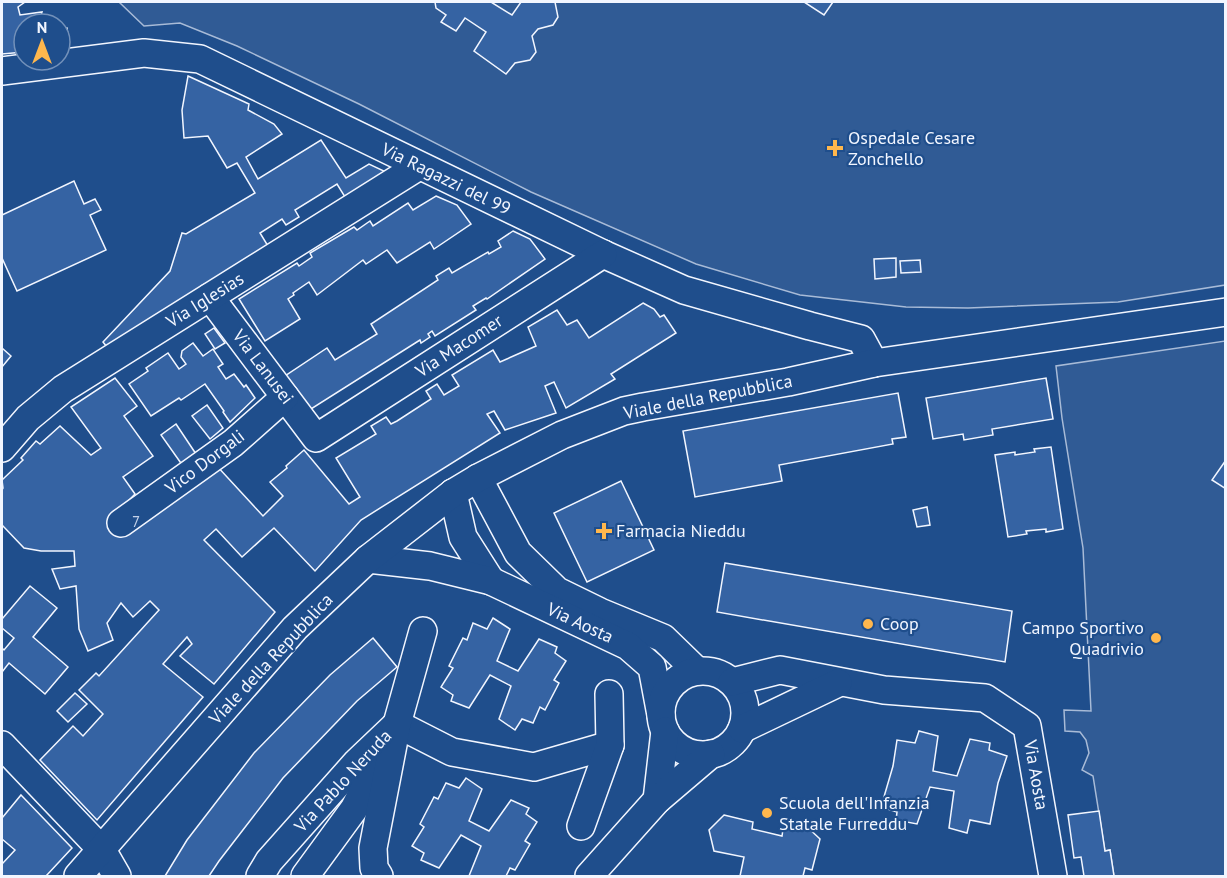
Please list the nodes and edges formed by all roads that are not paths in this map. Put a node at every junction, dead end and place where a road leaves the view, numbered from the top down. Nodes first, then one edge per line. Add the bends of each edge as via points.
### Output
1 (2, 71) edge
2 (419, 166) junction
3 (603, 254) junction
4 (210, 297) junction
5 (1226, 312) edge
6 (874, 363) junction
7 (285, 397) junction
8 (316, 438) joint
9 (2, 448) edge
10 (478, 478) junction
11 (453, 493) junction
12 (121, 523) dead end
13 (368, 559) junction
14 (491, 581) junction
15 (423, 632) dead end
16 (697, 671) junction
17 (732, 682) junction
18 (838, 683) junction
19 (609, 694) dead end
20 (663, 723) junction
21 (397, 724) junction
22 (742, 729) junction
23 (2, 746) edge
24 (610, 746) junction
25 (711, 754) junction
26 (657, 800) junction
27 (581, 826) dead end
28 (102, 850) junction
29 (78, 876) edge
30 (117, 876) edge
31 (260, 876) edge
32 (305, 876) edge
33 (379, 876) edge
34 (589, 876) edge
35 (1053, 876) edge

1 - 2 street, Via Ragazzi del 99 via 144,53 200,59
2 - 3 street, Via Ragazzi del 99
2 - 4 street, Via Iglesias
3 - 6 street, Via Ragazzi del 99 via 684,291 861,339
3 - 8 street, Via Macomer
4 - 7 street, Via Lanusei
4 - 9 street, Via Iglesias via 63,389 28,418
5 - 6 street, Viale della Repubblica
6 - 10 street, Viale della Repubblica via 624,411 562,435
7 - 8 street, Via Lanusei
7 - 12 street, Vico Dorgali via 233,443
10 - 11 street, Viale della Repubblica
10 - 16 street, Via Aosta via 518,553 557,591 663,638
11 - 13 street, Viale della Repubblica
11 - 14 street via 464,537
13 - 14 street, Via Aosta via 430,566
13 - 28 street, Viale della Repubblica via 295,628
14 - 20 street, Via Aosta via 628,646 652,667
15 - 21 street
16 - 17 street via 710,671
16 - 20 street via 685,675 667,691 662,702
17 - 18 street, Via Aosta via 780,670
17 - 22 street via 744,704
18 - 22 street
18 - 35 street, Via Aosta via 985,698 1027,726
19 - 24 street
20 - 25 street via 673,742 684,750
20 - 26 street
21 - 24 street via 452,752 534,767
21 - 31 street, Via Pablo Neruda via 342,779
21 - 32 street via 354,808
21 - 33 street, Via Pablo Neruda via 373,848 374,867
22 - 25 street via 735,741
23 - 28 street
24 - 27 street
25 - 26 street
26 - 34 street
28 - 29 street, Viale della Repubblica
28 - 30 street

